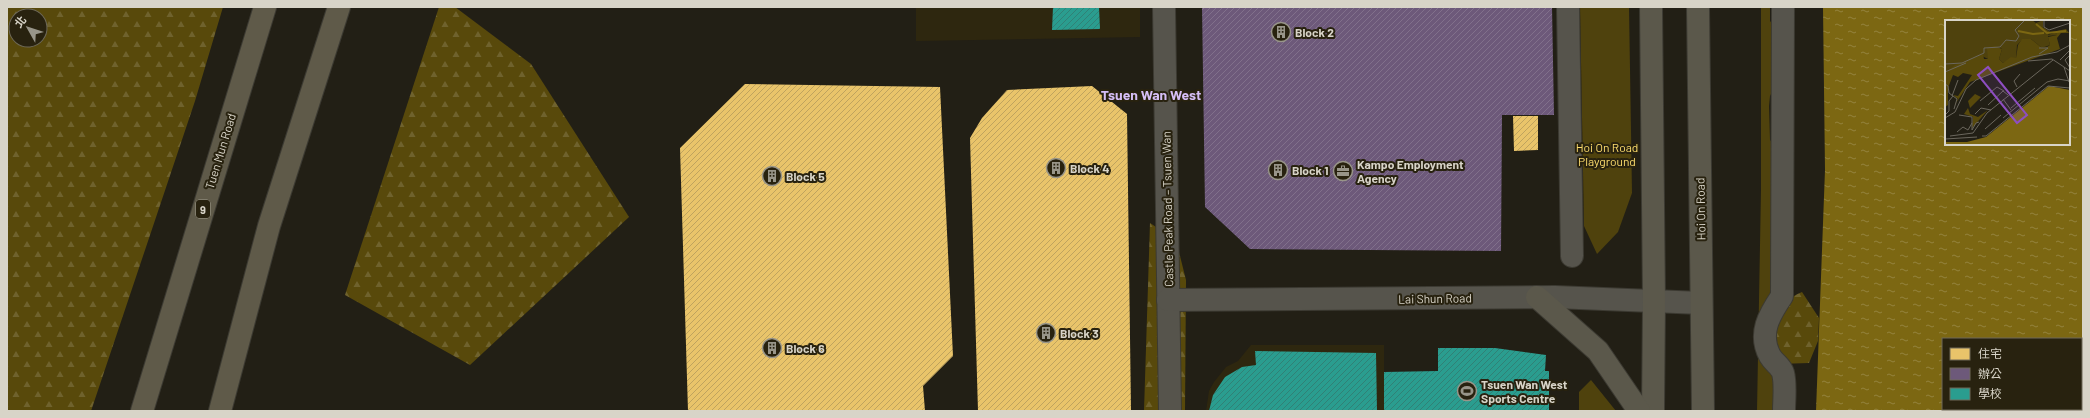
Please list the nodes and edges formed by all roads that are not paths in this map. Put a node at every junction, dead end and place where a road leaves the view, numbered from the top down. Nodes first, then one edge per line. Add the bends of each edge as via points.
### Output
1 (265, 7) edge
2 (339, 7) edge
3 (1164, 7) edge
4 (1568, 7) edge
5 (1651, 7) edge
6 (1698, 7) edge
7 (1783, 7) edge
8 (1572, 256) dead end
9 (1537, 297) junction
10 (1168, 300) junction
11 (1654, 302) junction
12 (1701, 303) junction
13 (142, 411) edge
14 (220, 411) edge
15 (1170, 411) edge
16 (1639, 411) edge
17 (1653, 411) edge
18 (1703, 411) edge
19 (1784, 411) edge

1 - 13 highway, Tuen Mun Road / 9
2 - 14 highway via 269,226
3 - 10 street, Castle Peak Road – Tsuen Wan
4 - 8 street
5 - 11 main road
6 - 12 main road, Hoi On Road
7 - 19 street via 1782,296 1768,316 1765,342 1771,357 1784,374
9 - 10 street, Lai Shun Road
9 - 11 street, Lai Shun Road
9 - 16 main road via 1598,351
10 - 15 street, Castle Peak Road – Tsuen Wan
11 - 12 street, Lai Shun Road
11 - 17 main road
12 - 18 main road, Hoi On Road

